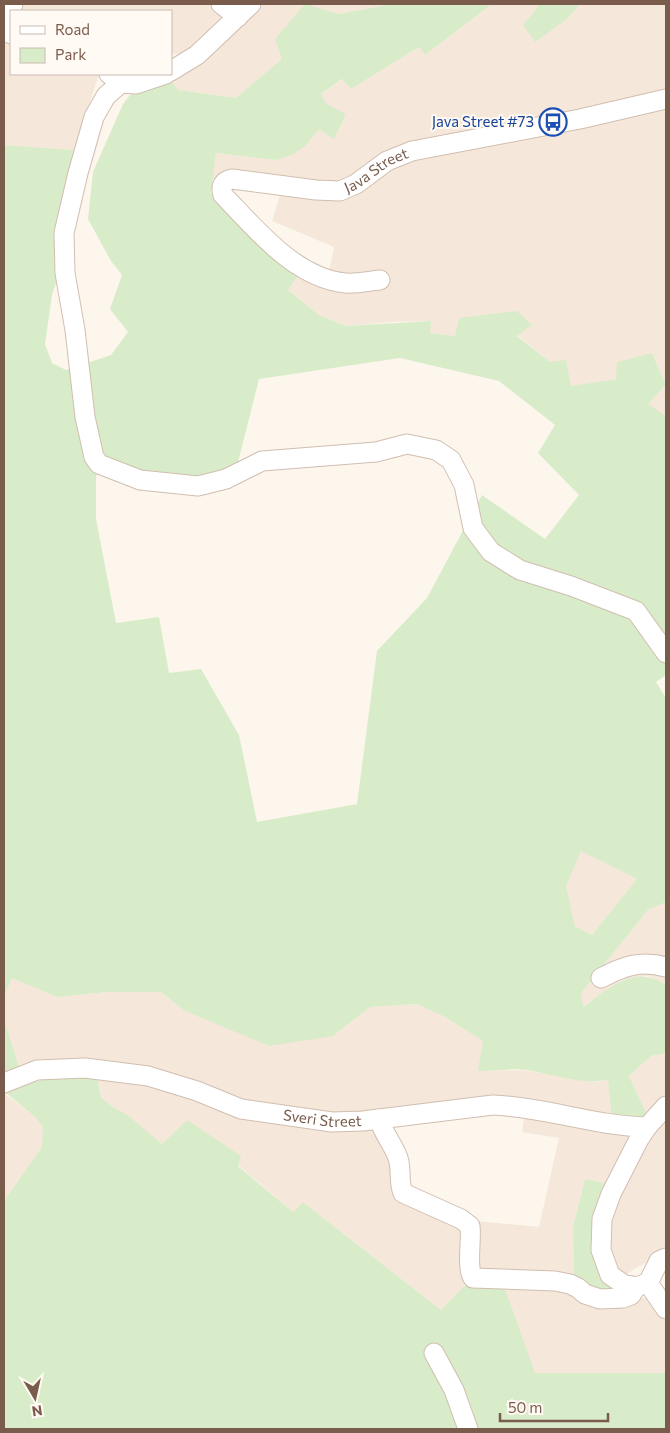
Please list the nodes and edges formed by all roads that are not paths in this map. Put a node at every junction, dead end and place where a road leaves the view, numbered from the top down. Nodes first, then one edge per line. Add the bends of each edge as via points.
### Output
1 (221, 4) edge
2 (10, 10) edge
3 (244, 10) edge
4 (10, 33) edge
5 (172, 69) edge
6 (163, 75) edge
7 (115, 79) edge
8 (666, 99) edge
9 (380, 280) dead end
10 (666, 653) edge
11 (666, 967) edge
12 (600, 978) dead end
13 (4, 1083) edge
14 (666, 1106) edge
15 (379, 1119) junction
16 (647, 1127) junction
17 (666, 1258) edge
18 (642, 1285) junction
19 (666, 1309) edge
20 (434, 1353) dead end
21 (468, 1429) edge

1 - 3 street
2 - 4 street via 6,19
3 - 5 street via 197,55
6 - 7 street via 136,84
7 - 10 street via 94,117 64,233 66,273 86,418 94,457 99,464 140,480 198,486 226,479 262,461 376,452 407,444 436,450 451,460 464,485 473,528 492,552 520,570 636,611
8 - 9 street, Java Street via 580,120 412,151 387,161 356,184 340,191 232,179 223,184 223,195 280,253 313,274 346,283
11 - 12 street via 644,963 618,969
13 - 15 street, Sveri Street via 37,1070 85,1068 148,1076 241,1109 332,1122
14 - 16 street
15 - 16 street, Sveri Street via 493,1105
15 - 18 street via 398,1159 403,1193 470,1226 469,1273 473,1278 555,1281 570,1284 600,1299 623,1298
16 - 18 street via 611,1194 600,1236 600,1250 610,1275 624,1284
17 - 18 street via 658,1261
18 - 19 street
20 - 21 street via 454,1390

